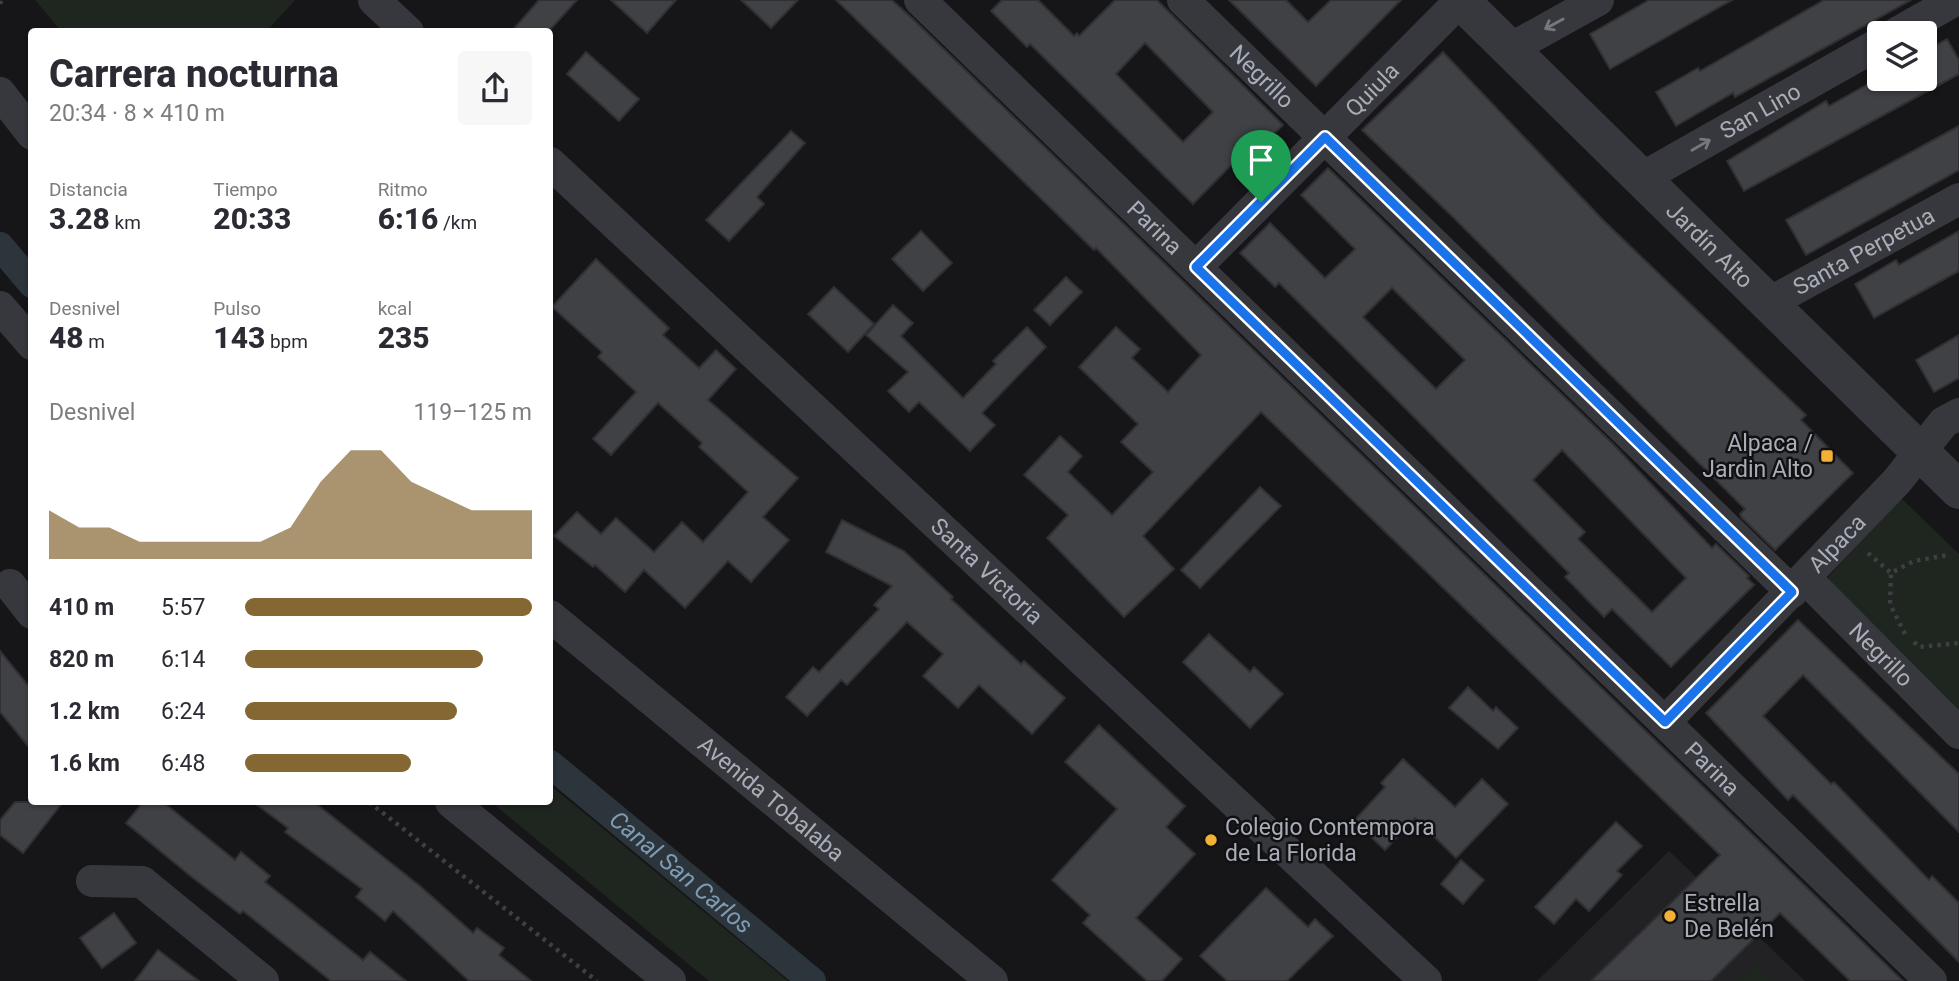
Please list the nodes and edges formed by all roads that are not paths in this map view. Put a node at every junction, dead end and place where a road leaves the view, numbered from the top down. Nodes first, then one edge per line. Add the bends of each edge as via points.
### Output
1 (374, 0) edge
2 (920, 0) edge
3 (1183, 0) edge
4 (1461, 0) edge
5 (1598, 0) edge
6 (1955, 0) edge
7 (1918, 21) edge
8 (404, 28) edge
9 (1510, 49) junction
10 (1867, 50) edge
11 (0, 93) edge
12 (28, 129) edge
13 (1325, 137) junction
14 (553, 166) edge
15 (1642, 178) junction
16 (1959, 198) edge
17 (1196, 267) junction
18 (1769, 303) junction
19 (0, 307) edge
20 (28, 339) edge
21 (1959, 414) edge
22 (1920, 452) junction
23 (1959, 490) edge
24 (14, 582) edge
25 (1799, 585) junction
26 (28, 606) edge
27 (553, 617) edge
28 (1665, 722) junction
29 (1959, 733) edge
30 (455, 805) edge
31 (92, 881) dead end
32 (263, 981) edge
33 (670, 981) edge
34 (992, 981) edge
35 (1426, 981) edge
36 (1931, 981) edge

1 - 8 street
2 - 17 street, Parina
3 - 13 street, Negrillo
4 - 9 street, Jardín Alto
4 - 13 street, Quiula
5 -> 9 street
6 - 7 street
9 - 15 street, Jardín Alto
15 -> 10 street, San Lino
11 - 12 street
13 - 17 street, Quiula
13 - 25 street, Negrillo
14 - 35 street, Santa Victoria
15 - 18 street, Jardín Alto
16 - 18 street, Santa Perpetua
17 - 28 street, Parina
18 - 22 street, Jardín Alto
19 - 20 street
21 - 22 street, Alpaca via 1944,422
22 - 23 street, Jardín Alto
22 - 25 street, Alpaca
24 - 26 street
25 - 28 street, Alpaca
25 - 29 street, Negrillo
27 - 34 street, Avenida Tobalaba
28 - 36 street, Parina
30 - 33 street
31 - 32 street via 142,882

